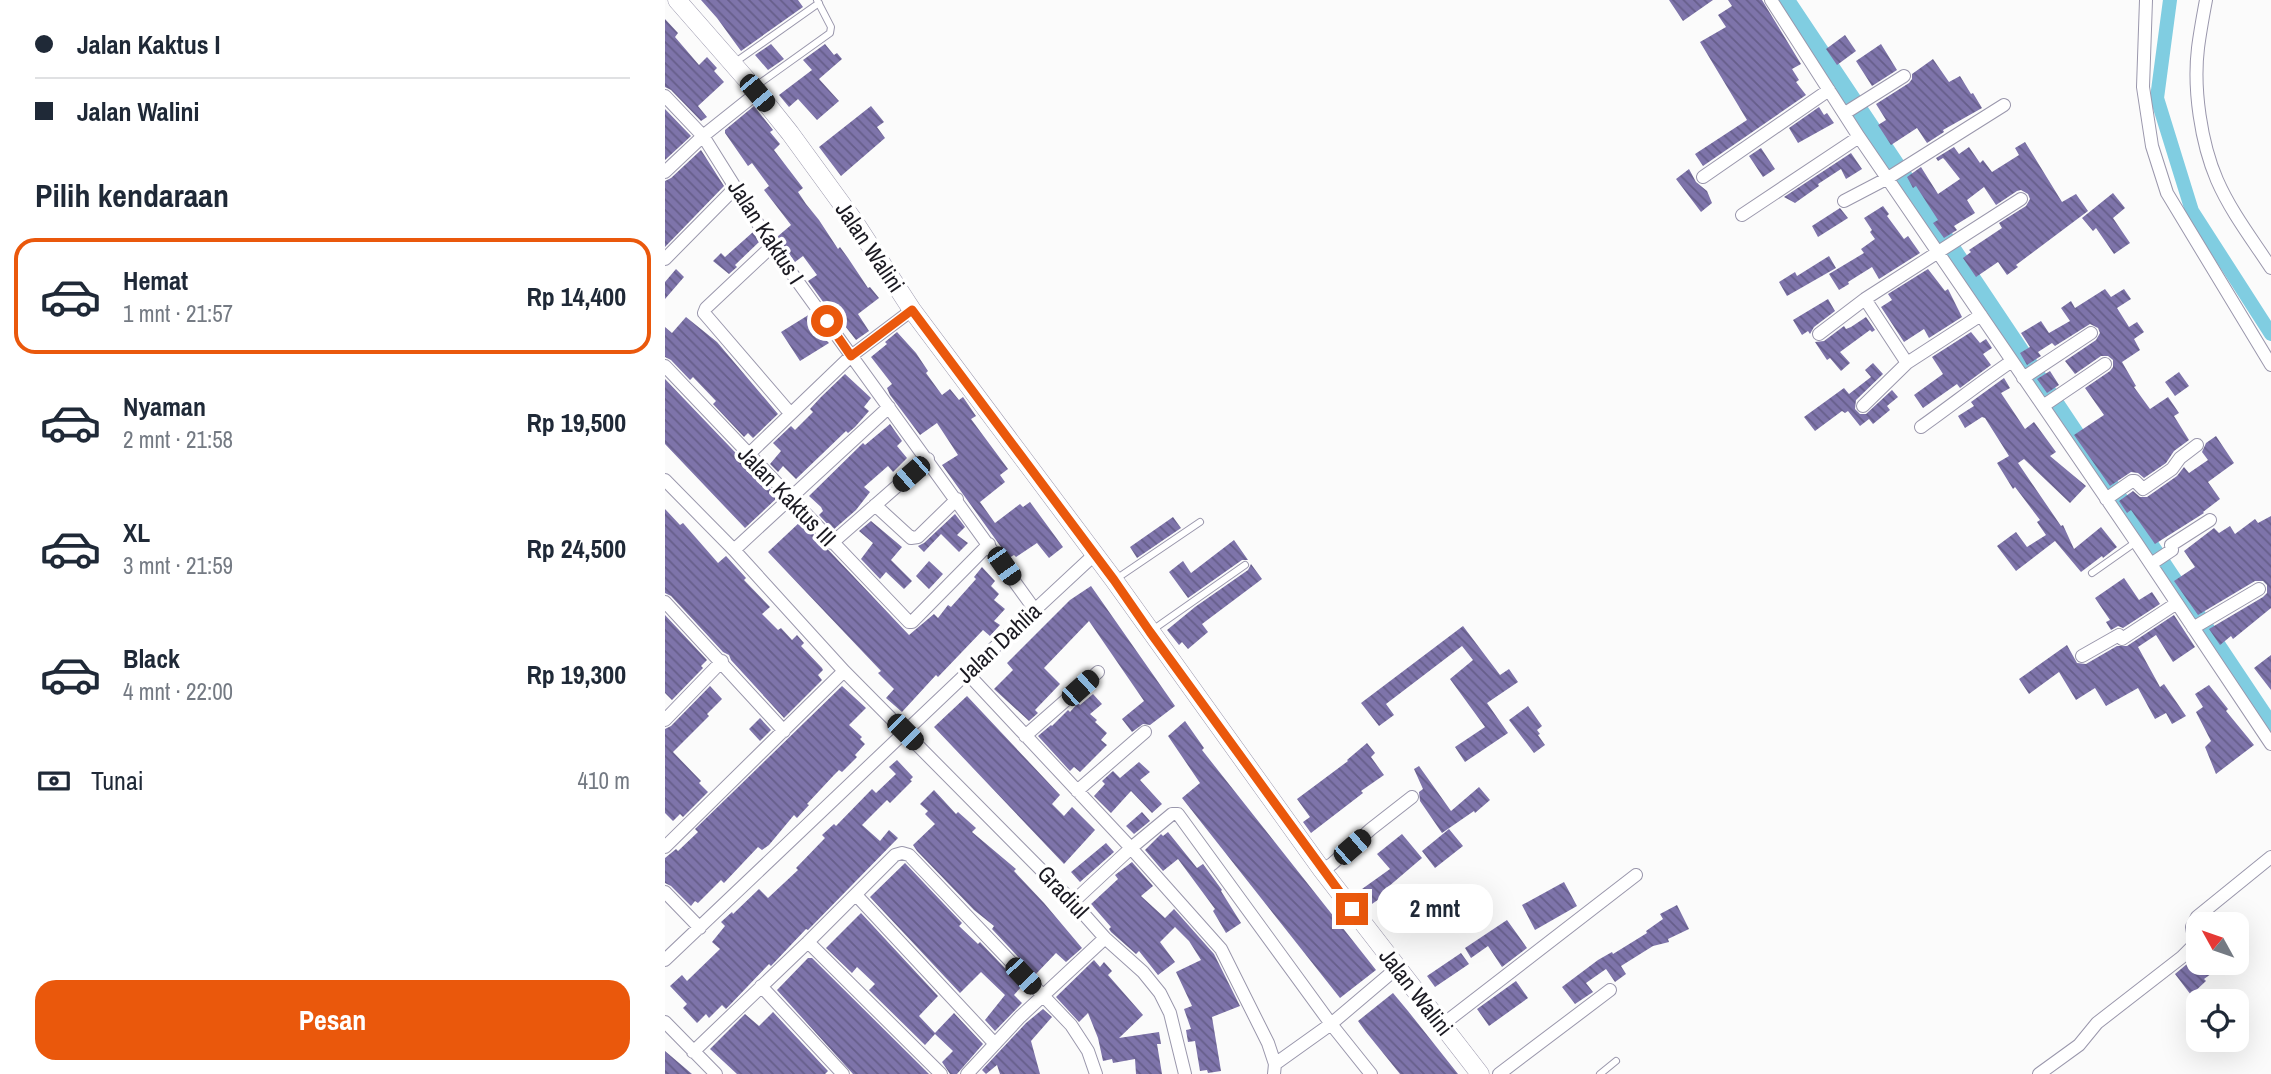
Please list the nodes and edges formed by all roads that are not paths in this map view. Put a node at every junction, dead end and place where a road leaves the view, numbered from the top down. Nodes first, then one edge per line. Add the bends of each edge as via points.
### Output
1 (677, 0) edge
2 (1771, 0) edge
3 (2146, 0) edge
4 (2206, 0) edge
5 (818, 1) edge
6 (732, 64) junction
7 (1904, 76) dead end
8 (755, 90) junction
9 (1829, 90) junction
10 (665, 96) edge
11 (2004, 105) dead end
12 (1850, 110) junction
13 (703, 136) junction
14 (1859, 137) junction
15 (665, 172) edge
16 (1894, 174) junction
17 (1703, 177) dead end
18 (736, 187) junction
19 (2021, 199) dead end
20 (1844, 201) dead end
21 (1742, 215) dead end
22 (772, 246) junction
23 (1942, 249) junction
24 (665, 259) edge
25 (2271, 268) edge
26 (1865, 299) junction
27 (912, 310) junction
28 (1981, 315) junction
29 (2091, 333) dead end
30 (1819, 334) dead end
31 (851, 356) junction
32 (2012, 361) junction
33 (1907, 363) junction
34 (2105, 363) dead end
35 (2271, 365) edge
36 (665, 366) edge
37 (2028, 375) junction
38 (2048, 403) junction
39 (1863, 406) dead end
40 (890, 407) junction
41 (790, 413) junction
42 (1921, 427) dead end
43 (2197, 445) dead end
44 (748, 455) junction
45 (928, 459) junction
46 (665, 480) edge
47 (2111, 496) junction
48 (792, 497) junction
49 (957, 499) junction
50 (875, 505) junction
51 (2210, 520) dead end
52 (1200, 522) dead end
53 (2136, 542) junction
54 (832, 543) junction
55 (989, 544) junction
56 (734, 551) junction
57 (1094, 555) junction
58 (2154, 561) junction
59 (1244, 565) dead end
60 (2092, 573) dead end
61 (1114, 580) junction
62 (2259, 589) dead end
63 (665, 602) edge
64 (2177, 603) junction
65 (1035, 610) junction
66 (2198, 625) junction
67 (1150, 632) junction
68 (2082, 656) dead end
69 (722, 661) junction
70 (844, 671) junction
71 (1098, 672) dead end
72 (967, 673) junction
73 (668, 712) edge
74 (784, 731) junction
75 (905, 732) junction
76 (1145, 732) dead end
77 (1025, 736) junction
78 (2270, 738) edge
79 (1077, 791) junction
80 (1412, 797) dead end
81 (665, 847) edge
82 (1131, 848) junction
83 (2271, 857) edge
84 (1322, 870) junction
85 (1636, 876) dead end
86 (665, 892) edge
87 (856, 895) junction
88 (1073, 902) junction
89 (699, 928) junction
90 (1105, 939) junction
91 (809, 942) junction
92 (665, 960) edge
93 (1397, 968) junction
94 (761, 986) junction
95 (1610, 990) dead end
96 (1042, 996) junction
97 (665, 1022) edge
98 (1331, 1024) junction
99 (1442, 1025) junction
100 (995, 1044) junction
101 (693, 1052) junction
102 (1616, 1061) dead end
103 (1275, 1071) edge
104 (716, 1074) edge
105 (843, 1074) edge
106 (941, 1074) edge
107 (967, 1074) edge
108 (1096, 1074) edge
109 (1185, 1074) edge
110 (1371, 1074) edge
111 (1480, 1074) edge
112 (1499, 1074) edge
113 (1600, 1074) edge
114 (2039, 1074) edge

1 - 6 street, Jalan Walini
2 - 9 street
3 - 35 street via 2143,87 2152,146 2167,193
4 - 25 street via 2197,50 2197,101 2208,154 2228,202
5 - 6 lane
5 - 8 lane via 830,33
6 - 8 street, Jalan Walini
7 - 12 street
8 - 13 street
8 - 27 street, Jalan Walini via 852,218
9 - 12 street
9 - 17 street
10 - 13 street, Jalan Kaktus I
11 - 16 street
12 - 14 street
13 - 15 street
13 - 18 street, Jalan Kaktus I
14 - 16 street
14 - 21 street
16 - 20 street
16 - 23 street
18 - 22 street, Jalan Kaktus I
18 - 24 street
19 - 23 street
22 - 31 street, Jalan Kaktus I
22 - 41 street via 704,313
23 - 26 street
23 - 28 street
26 - 30 street
26 - 33 street
27 - 31 street
27 - 57 street, Jalan Walini
28 - 32 street
28 - 33 street
29 - 37 street
31 - 40 street, Jalan Kaktus I
31 - 41 street
32 - 37 street
32 - 42 street
33 - 39 street
34 - 38 street
36 - 44 street, Jalan Kaktus III
37 - 38 street
38 - 47 street
40 - 45 street, Jalan Kaktus I
40 - 48 street
41 - 44 street
43 - 47 street via 2146,487 2132,481
44 - 48 street, Jalan Kaktus III
45 - 49 street, Jalan Kaktus I
45 - 50 street
46 - 56 street, Gradiul
47 - 53 street
48 - 54 street, Jalan Kaktus III
48 - 56 street
49 - 50 street via 918,537 911,538
49 - 55 street, Jalan Kaktus I
50 - 54 street
51 - 58 street
52 - 61 lane
53 - 58 street
53 - 60 lane
54 - 55 street, Jalan Kaktus III via 912,622
55 - 65 street, Jalan Kaktus I
56 - 70 street, Gradiul
57 - 61 street, Jalan Walini
57 - 65 street, Jalan Dahlia
58 - 64 street
59 - 67 lane
61 - 67 street, Jalan Walini
62 - 66 street
63 - 69 street
64 - 66 street
64 - 68 street via 2122,639 2119,635
65 - 72 street, Jalan Dahlia
66 - 78 street
67 - 84 street, Jalan Walini
69 - 73 street
69 - 74 street
70 - 74 street
70 - 75 street, Gradiul
71 - 77 street
72 - 75 street, Jalan Dahlia
72 - 77 street
74 - 81 street
75 - 88 street, Gradiul
75 - 89 street, Jalan Dahlia
76 - 79 street
77 - 79 street
79 - 82 street
80 - 84 street
82 - 88 street
82 - 98 street via 1172,814 1178,814
82 - 103 street via 1221,949 1268,1043
83 - 114 street via 2197,917 2192,927 2195,944 2182,957
84 - 93 street, Jalan Walini
85 - 99 street
86 - 89 street
87 - 91 street
87 - 96 street via 895,855 909,855
87 - 100 street
88 - 90 street, Gradiul
89 - 92 street, Jalan Dahlia
90 - 96 street
90 - 109 street, Gradiul via 1160,993 1170,1013
91 - 94 street
91 - 106 street
93 - 98 street
93 - 99 street, Jalan Walini
94 - 101 street
94 - 105 street
95 - 112 street
96 - 100 street
96 - 108 street via 1082,1042
97 - 101 street
98 - 103 street
98 - 110 street
99 - 111 street, Jalan Walini
100 - 107 street
101 - 104 street
102 - 113 lane

